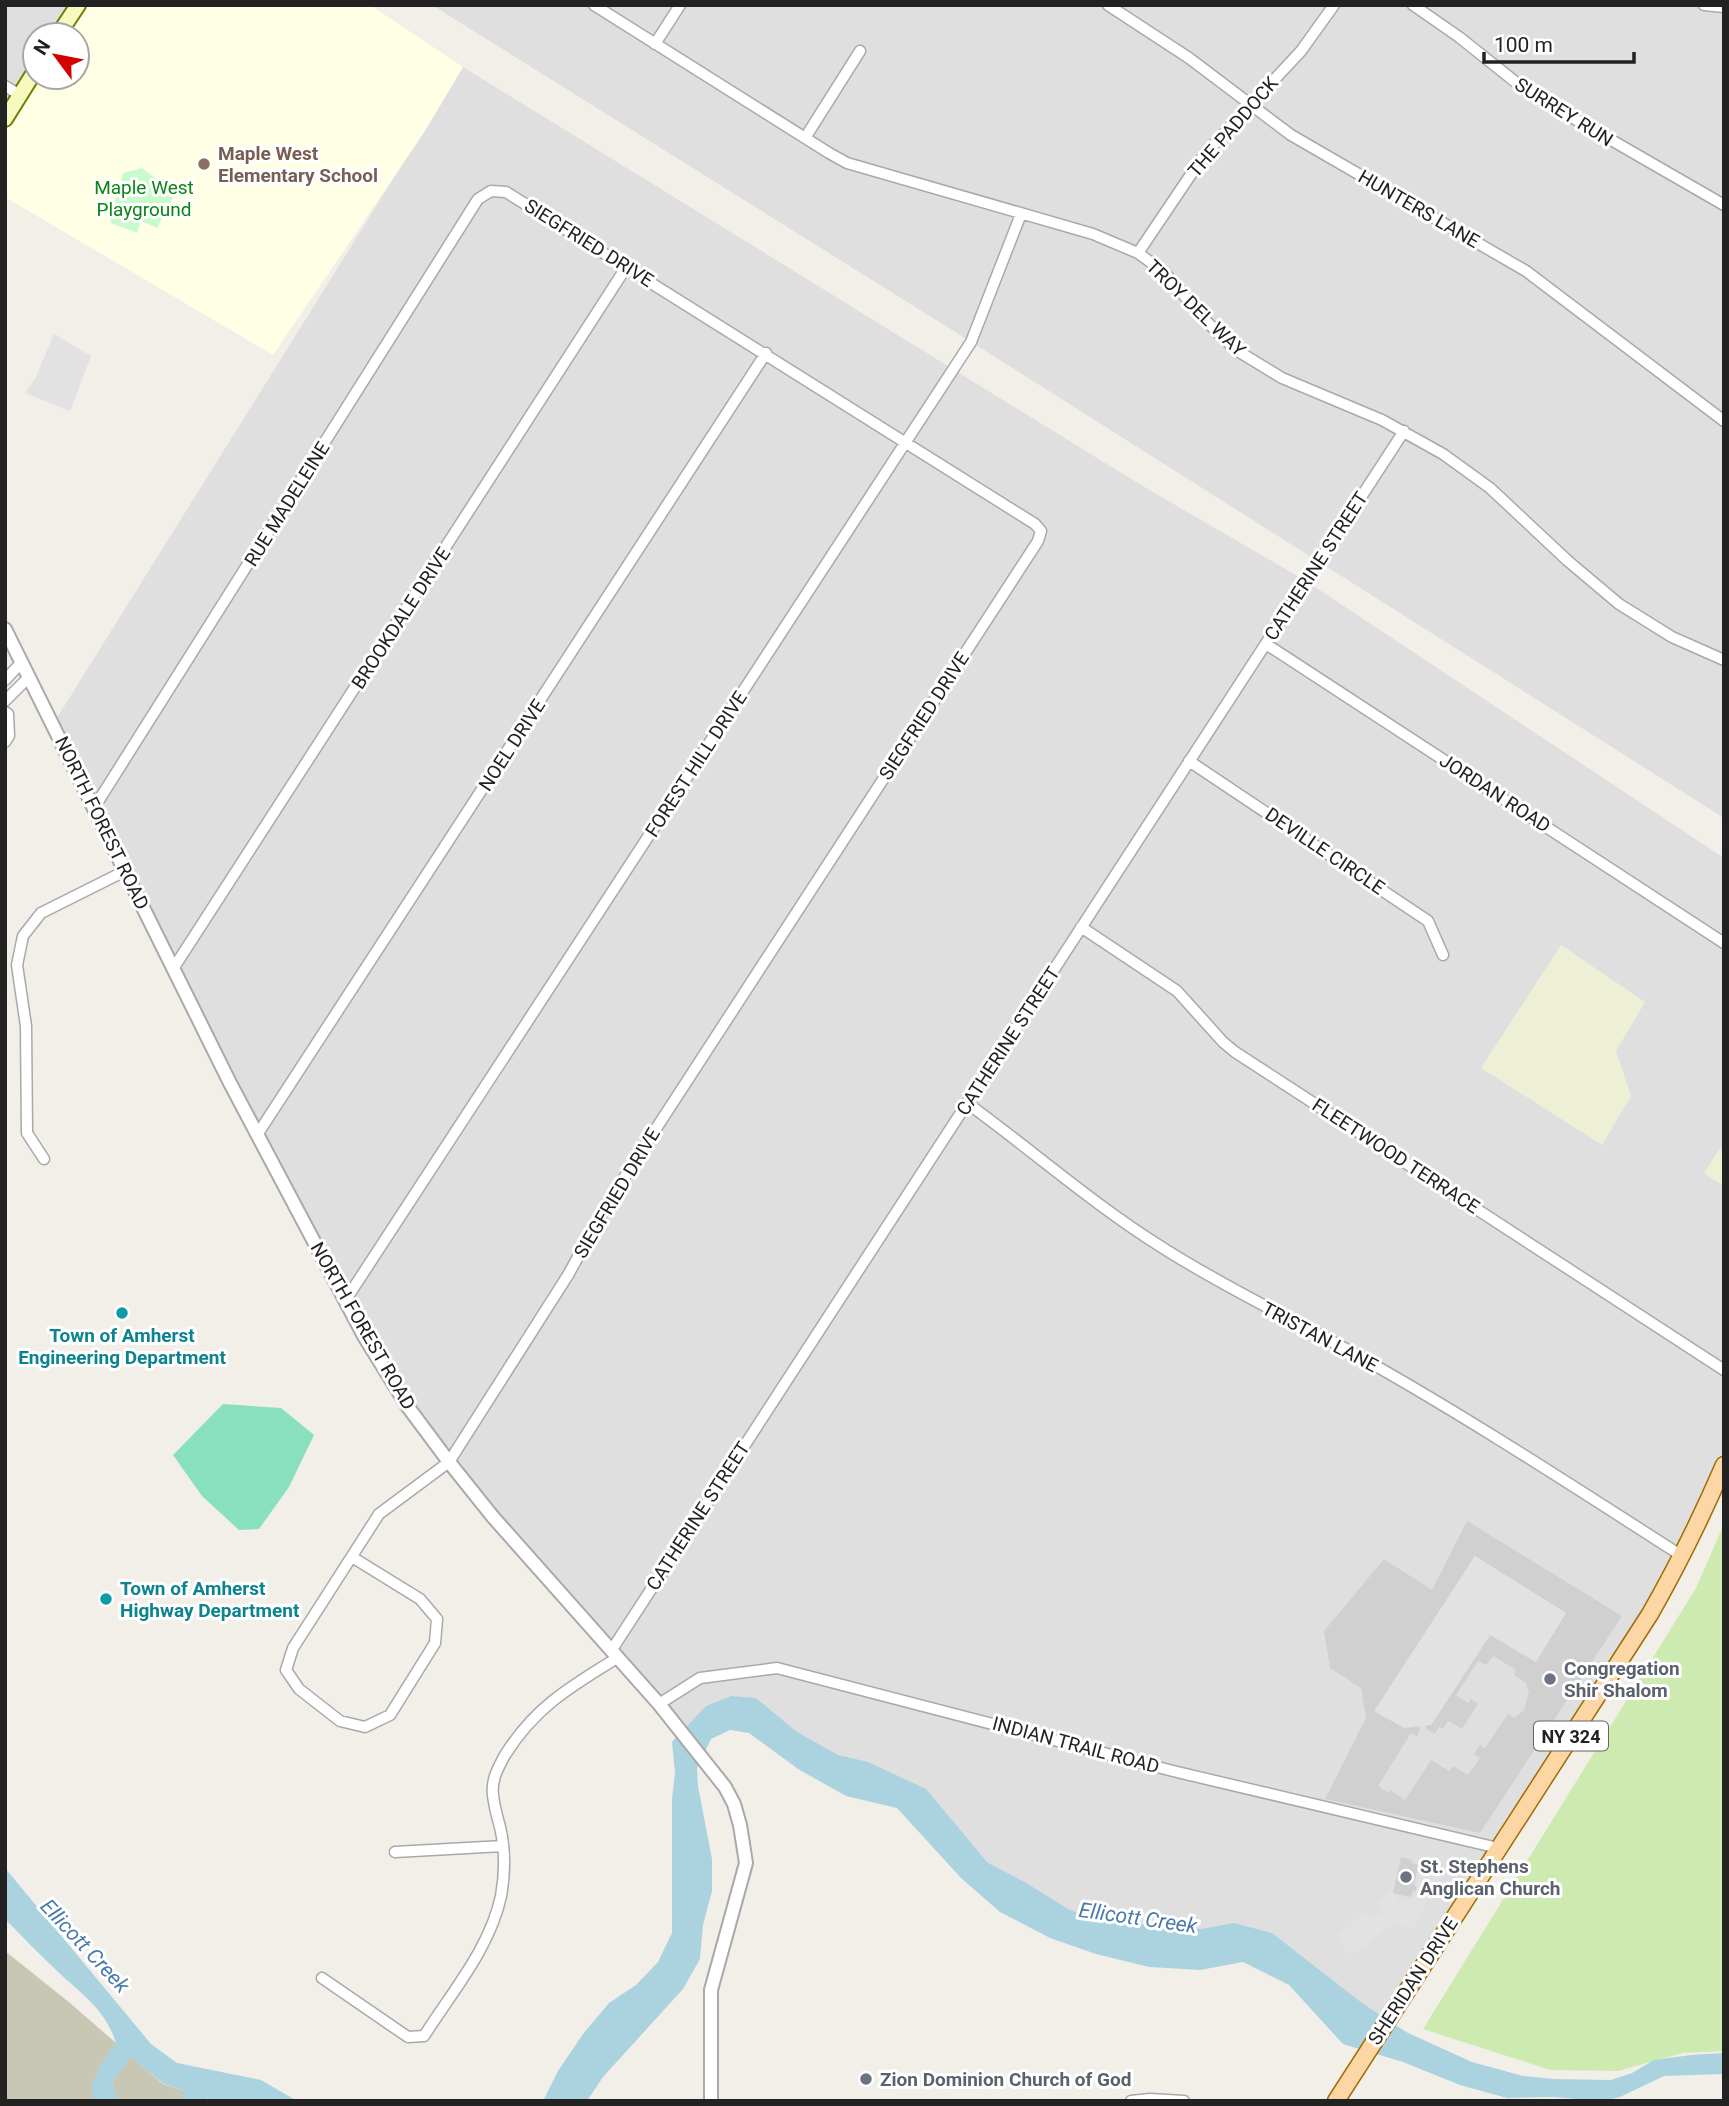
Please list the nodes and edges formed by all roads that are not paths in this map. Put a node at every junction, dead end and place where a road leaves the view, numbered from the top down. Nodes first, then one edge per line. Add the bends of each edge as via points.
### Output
1 (78, 5) edge
2 (594, 5) edge
3 (680, 5) edge
4 (1108, 5) edge
5 (1334, 5) edge
6 (1413, 5) edge
7 (1704, 5) edge
8 (1724, 7) edge
9 (67, 21) edge
10 (655, 44) junction
11 (860, 51) dead end
12 (5, 86) edge
13 (22, 91) edge
14 (20, 95) junction
15 (1249, 106) junction
16 (5, 119) edge
17 (805, 138) junction
18 (478, 199) joint
19 (1724, 205) edge
20 (1021, 214) junction
21 (1138, 253) junction
22 (627, 266) junction
23 (766, 353) junction
24 (1724, 421) edge
25 (1404, 431) junction
26 (905, 442) junction
27 (5, 629) edge
28 (1266, 644) junction
29 (1724, 660) edge
30 (21, 663) junction
31 (29, 677) junction
32 (5, 680) edge
33 (5, 701) edge
34 (5, 712) edge
35 (5, 742) edge
36 (1189, 761) junction
37 (94, 808) junction
38 (125, 871) junction
39 (1081, 927) junction
40 (1724, 943) edge
41 (1443, 956) dead end
42 (173, 969) junction
43 (967, 1103) junction
44 (257, 1135) junction
45 (44, 1159) dead end
46 (345, 1301) junction
47 (1724, 1370) edge
48 (449, 1462) junction
49 (1724, 1465) edge
50 (1682, 1556) junction
51 (352, 1557) junction
52 (614, 1655) junction
53 (659, 1704) junction
54 (503, 1846) junction
55 (1498, 1848) junction
56 (395, 1852) dead end
57 (322, 1978) dead end
58 (711, 2101) edge
59 (1131, 2101) edge
60 (1184, 2101) edge
61 (1336, 2101) edge

1 - 9 main road
2 - 10 street, TROY DEL WAY
3 - 10 street
4 - 15 street, HUNTERS LANE via 1189,58
5 - 15 street, THE PADDOCK via 1301,51
6 - 19 street, SURREY RUN via 1528,92
7 - 8 street
10 - 17 street, TROY DEL WAY
11 - 17 street
12 - 14 street
13 - 14 main road
14 - 16 main road
15 - 21 street, THE PADDOCK via 1203,155
15 - 24 street, HUNTERS LANE via 1526,271
17 - 20 street, TROY DEL WAY via 847,163
18 - 22 street, SIEGFRIED DRIVE via 491,191 506,192
18 - 37 street, RUE MADELEINE
20 - 21 street, TROY DEL WAY via 1093,234
20 - 26 street, FOREST HILL DRIVE via 971,341
21 - 25 street, TROY DEL WAY via 1164,272 1220,336 1247,358
22 - 23 street, SIEGFRIED DRIVE
22 - 42 street, BROOKDALE DRIVE
23 - 26 street, SIEGFRIED DRIVE
23 - 44 street, NOEL DRIVE
25 - 28 street, CATHERINE STREET
25 - 29 street, TROY DEL WAY via 1490,488 1619,604 1672,637
26 - 46 street, FOREST HILL DRIVE
26 - 48 street, SIEGFRIED DRIVE via 1035,524 1041,531 1038,541 609,1201 568,1275
27 - 30 street, NORTH FOREST ROAD
28 - 36 street, CATHERINE STREET
28 - 40 street, JORDAN ROAD
30 - 31 street, NORTH FOREST ROAD
30 - 32 street
31 - 33 street
31 - 37 street, NORTH FOREST ROAD
34 - 35 street via 9,736
36 - 39 street, CATHERINE STREET
36 - 41 street, DEVILLE CIRCLE via 1428,921
37 - 38 street, NORTH FOREST ROAD
38 - 42 street, NORTH FOREST ROAD
38 - 45 street via 41,913 23,936 16,965 26,1026 27,1133
39 - 43 street, CATHERINE STREET
39 - 47 street, FLEETWOOD TERRACE via 1177,991 1235,1052
42 - 44 street, NORTH FOREST ROAD
43 - 50 street, TRISTAN LANE via 1161,1247 1417,1390
43 - 52 street, CATHERINE STREET
44 - 46 street, NORTH FOREST ROAD
46 - 48 street, NORTH FOREST ROAD via 408,1408
48 - 51 street via 379,1514
48 - 52 street, NORTH FOREST ROAD
49 - 50 main road, SHERIDAN DRIVE / NY 324
50 - 55 main road, SHERIDAN DRIVE / NY 324 via 1650,1614
51 - 51 street via 420,1599 437,1619 435,1643 390,1714 365,1727 340,1721 299,1689 286,1670 293,1648
52 - 53 street, NORTH FOREST ROAD
52 - 54 street via 553,1699 520,1731 497,1769 493,1796
53 - 55 street, INDIAN TRAIL ROAD via 700,1678 777,1668 1173,1771
53 - 58 street, NORTH FOREST ROAD via 734,1804 746,1863 711,1990
54 - 56 street
54 - 57 street via 501,1893 488,1933 424,2036 408,2037
55 - 61 main road, SHERIDAN DRIVE / NY 324
59 - 60 street

